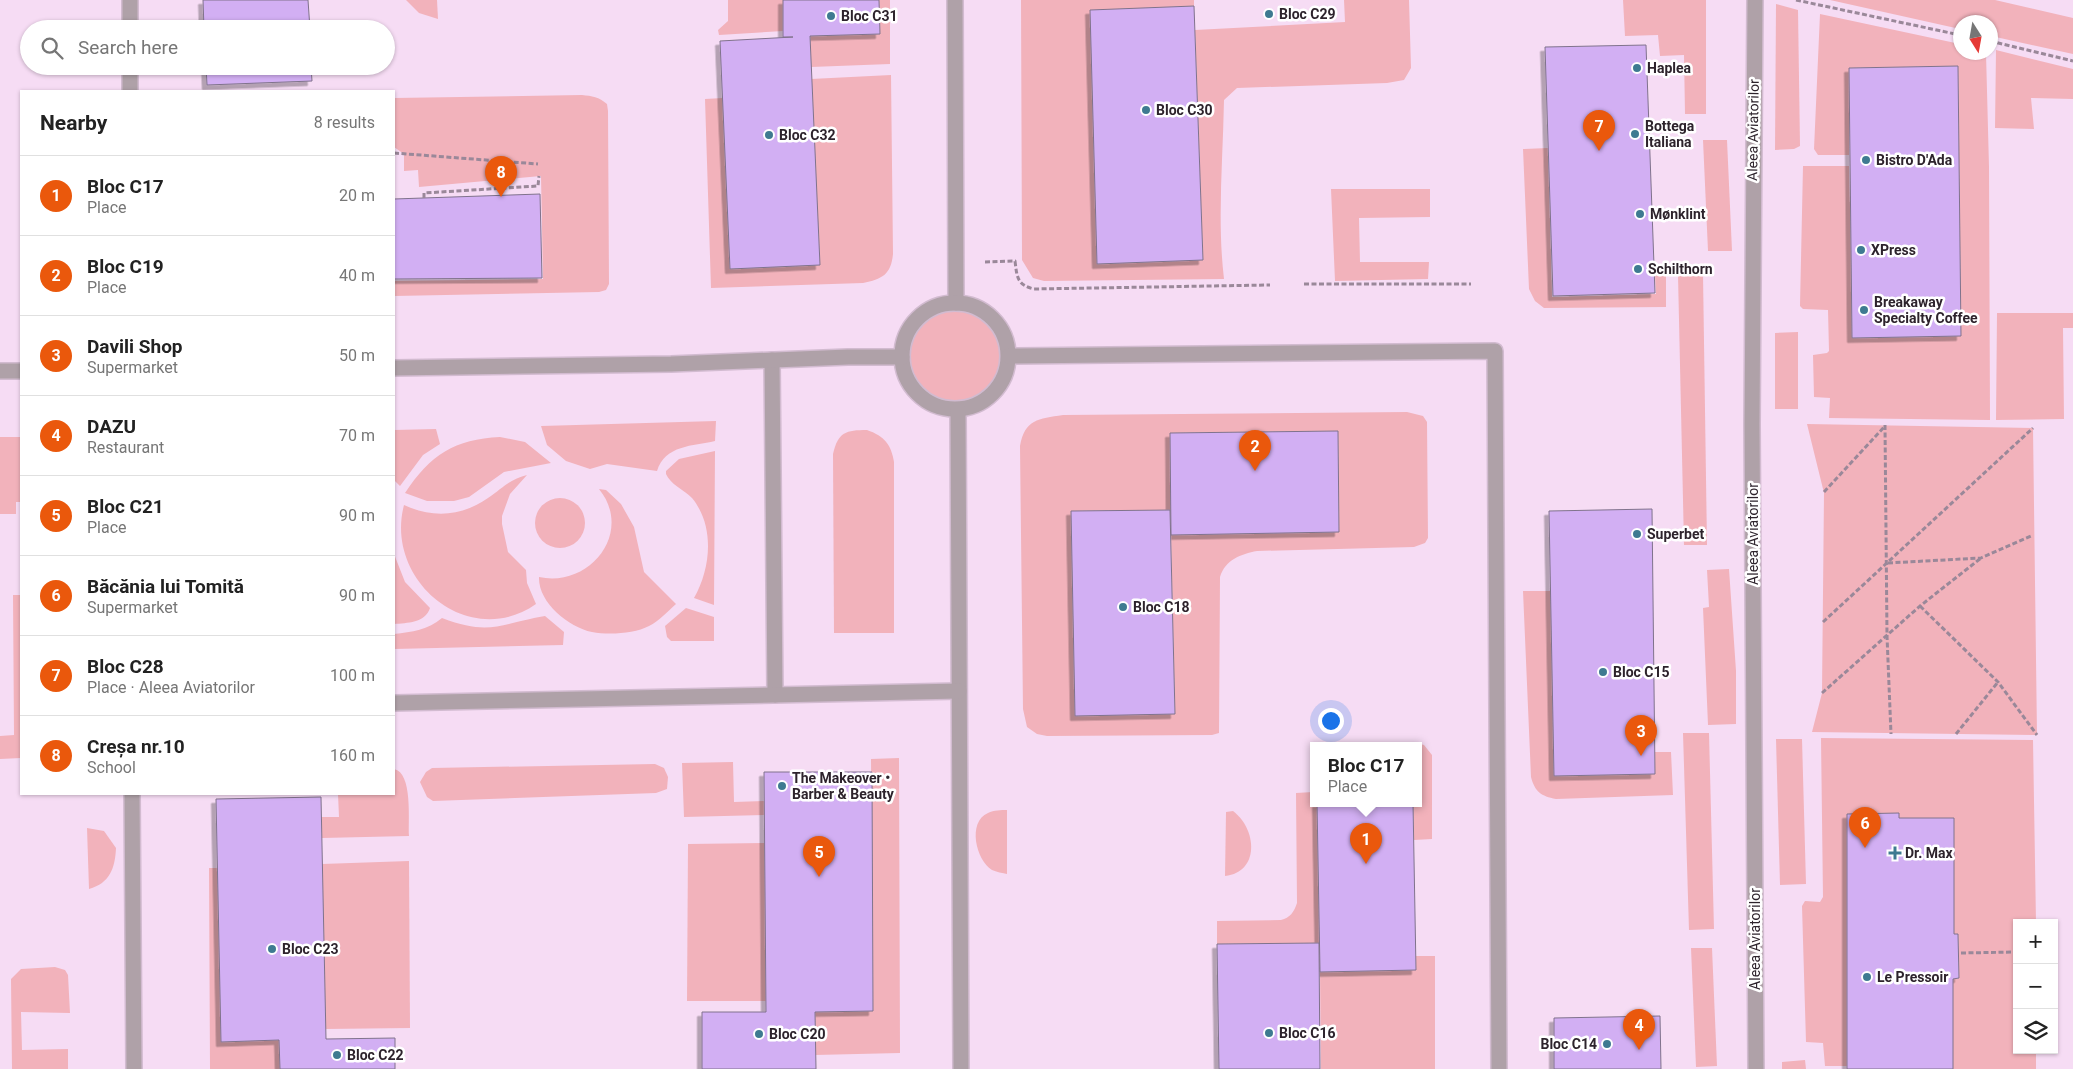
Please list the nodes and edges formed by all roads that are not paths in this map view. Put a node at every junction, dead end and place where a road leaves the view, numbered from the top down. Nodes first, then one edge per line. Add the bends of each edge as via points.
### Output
1 (130, 0) edge
2 (955, 0) edge
3 (1755, 0) edge
4 (130, 20) edge
5 (130, 75) edge
6 (130, 90) edge
7 (956, 303) junction
8 (1009, 356) junction
9 (902, 357) junction
10 (772, 360) junction
11 (395, 368) edge
12 (0, 371) edge
13 (20, 371) edge
14 (958, 410) junction
15 (959, 691) junction
16 (775, 695) junction
17 (395, 703) edge
18 (132, 795) edge
19 (134, 1069) edge
20 (961, 1069) edge
21 (1499, 1069) edge
22 (1756, 1069) edge

1 - 4 street
2 - 7 street
3 - 22 street, Aleea Aviatorilor via 1752,434
5 - 6 street
7 - 8 street via 973,305 999,325
7 - 9 street via 939,305 924,312 912,324 904,340
8 - 14 street via 1007,372 1000,387 974,407
8 - 21 street via 1495,351
9 - 10 street
9 - 14 street via 904,374 912,388 940,408
10 - 11 street
10 - 16 street
12 - 13 street
14 - 15 street
15 - 16 street
15 - 20 street
16 - 17 street
18 - 19 street

